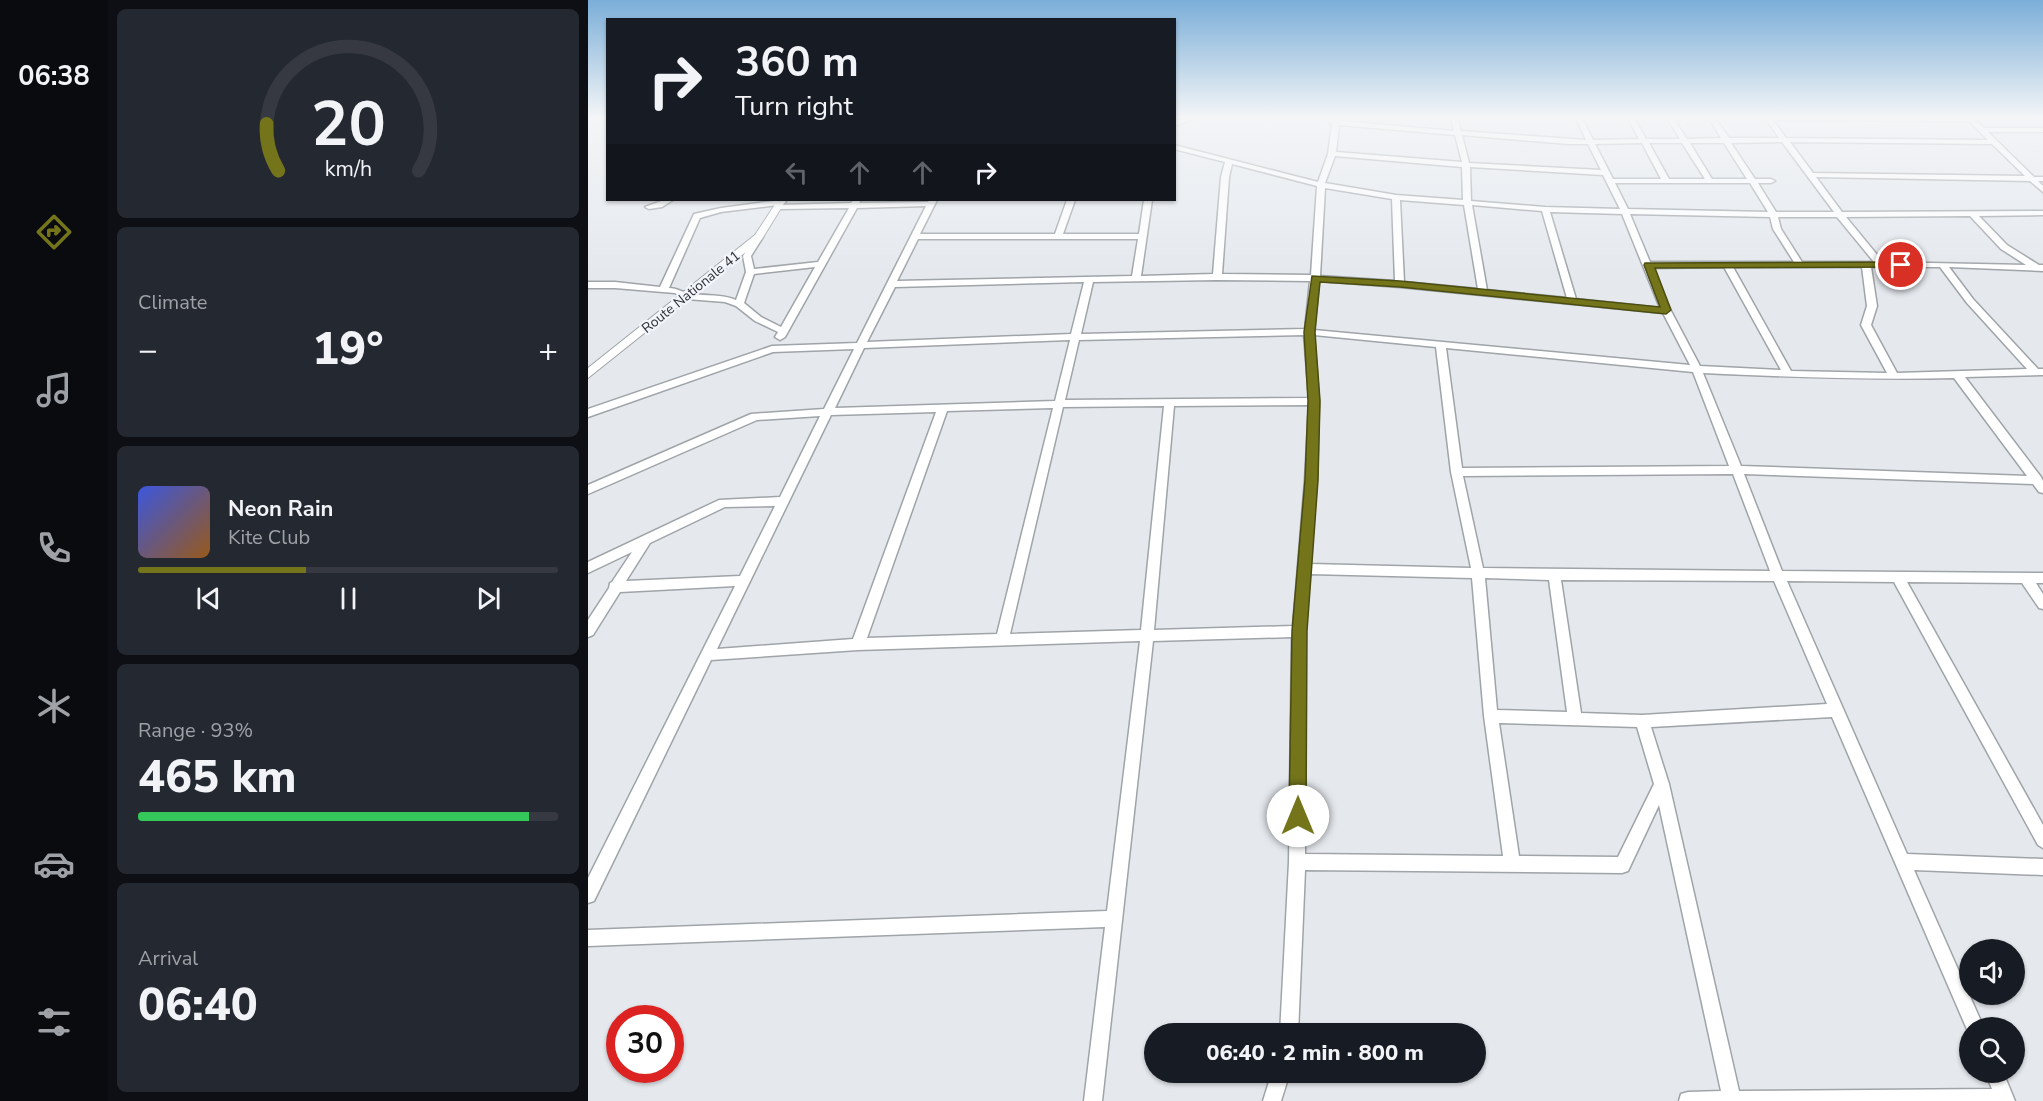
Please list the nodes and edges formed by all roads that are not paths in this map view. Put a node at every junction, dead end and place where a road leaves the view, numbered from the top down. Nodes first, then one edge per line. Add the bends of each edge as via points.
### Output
1 (1227, 169) edge
2 (1259, 169) edge
3 (1327, 169) edge
4 (1466, 169) edge
5 (1518, 169) edge
6 (1604, 169) edge
7 (1660, 169) edge
8 (1703, 169) edge
9 (1746, 169) edge
10 (1806, 169) edge
11 (2022, 169) edge
12 (1810, 175) junction
13 (1608, 177) junction
14 (1665, 179) junction
15 (2032, 179) junction
16 (2043, 179) edge
17 (1710, 181) junction
18 (1753, 181) junction
19 (1771, 181) dead end
20 (1321, 185) junction
21 (2043, 189) edge
22 (1396, 197) junction
23 (667, 201) edge
24 (805, 201) edge
25 (1071, 201) edge
26 (1148, 201) edge
27 (932, 202) edge
28 (1467, 202) junction
29 (781, 203) edge
30 (855, 203) edge
31 (649, 207) dead end
32 (799, 207) junction
33 (1545, 208) junction
34 (1625, 212) junction
35 (1972, 213) junction
36 (2043, 213) edge
37 (1774, 215) junction
38 (1840, 215) junction
39 (1143, 236) junction
40 (759, 237) junction
41 (914, 237) junction
42 (1058, 237) junction
43 (820, 264) junction
44 (1942, 264) junction
45 (1648, 265) junction
46 (1727, 265) junction
47 (1800, 265) junction
48 (1866, 265) junction
49 (1881, 265) junction
50 (2042, 270) edge
51 (750, 272) junction
52 (1217, 277) junction
53 (1315, 278) junction
54 (1136, 279) junction
55 (1089, 280) junction
56 (890, 284) junction
57 (1400, 284) junction
58 (588, 285) edge
59 (663, 290) junction
60 (1483, 292) junction
61 (687, 296) junction
62 (1572, 301) junction
63 (739, 304) junction
64 (1666, 310) junction
65 (783, 331) junction
66 (1309, 332) junction
67 (1074, 337) junction
68 (862, 344) junction
69 (1441, 345) junction
70 (772, 349) junction
71 (1697, 369) junction
72 (2039, 372) edge
73 (588, 374) edge
74 (1788, 374) junction
75 (1957, 374) junction
76 (1894, 376) junction
77 (1314, 401) junction
78 (1060, 404) junction
79 (1169, 404) junction
80 (942, 408) junction
81 (828, 412) junction
82 (588, 413) edge
83 (1737, 470) junction
84 (1457, 471) junction
85 (2040, 484) edge
86 (588, 490) edge
87 (782, 501) junction
88 (645, 542) junction
89 (588, 568) edge
90 (1303, 569) junction
91 (1478, 574) junction
92 (1554, 575) junction
93 (1778, 576) junction
94 (1897, 576) junction
95 (2043, 578) edge
96 (2026, 579) junction
97 (745, 581) junction
98 (614, 587) junction
99 (2043, 604) edge
100 (588, 631) edge
101 (1299, 631) junction
102 (1147, 635) junction
103 (1002, 640) junction
104 (858, 644) junction
105 (708, 655) junction
106 (1838, 710) junction
107 (1491, 716) junction
108 (1575, 718) junction
109 (1642, 721) junction
110 (1662, 784) junction
111 (2043, 840) edge
112 (1297, 862) junction
113 (1903, 862) junction
114 (1512, 864) junction
115 (2043, 867) edge
116 (588, 895) edge
117 (1113, 919) junction
118 (588, 938) edge
119 (1970, 1017) edge
120 (1290, 1023) edge
121 (1278, 1083) edge
122 (1999, 1083) edge
123 (1732, 1100) edge
124 (2006, 1100) edge
125 (1093, 1101) edge
126 (1272, 1101) edge
127 (1688, 1101) edge

1 - 52 street
2 - 20 street
3 - 20 street
4 - 28 street
5 - 13 street
6 - 13 street
7 - 14 street
8 - 17 street
9 - 18 street
10 - 12 street
11 - 15 street
12 - 15 street
12 - 38 street
13 - 14 street
13 - 34 street
14 - 17 street
15 - 16 street
15 - 21 street
17 - 18 street
18 - 19 street
18 - 37 street
20 - 22 street
20 - 53 street
22 - 28 street
22 - 57 street
23 - 31 street
24 - 32 street
25 - 42 street
26 - 39 street
27 - 30 street
27 - 41 street
28 - 33 street
28 - 60 street
29 - 32 street
29 - 40 street, Route Nationale 41
29 - 59 street via 697,216
30 - 32 street
30 - 43 street
33 - 34 street
33 - 62 street
34 - 37 street
34 - 45 street
35 - 36 street
35 - 38 street
35 - 50 street via 2004,247
37 - 38 street
37 - 47 street via 1777,229
38 - 49 street
39 - 42 street
39 - 54 street
40 - 51 street via 747,256
40 - 61 street, Route Nationale 41
41 - 42 street
41 - 56 street
43 - 51 street
43 - 65 street
44 - 49 street
44 - 50 street
44 - 72 street via 1970,301
45 - 46 street
45 - 64 street
46 - 47 street
46 - 74 street
47 - 48 street
48 - 49 street
48 - 76 street via 1872,306 1866,325
51 - 63 street
52 - 53 street
52 - 54 street
53 - 57 street
53 - 66 street
54 - 55 street
55 - 56 street
55 - 67 street
56 - 68 street
57 - 60 street
58 - 59 street
59 - 61 street
60 - 62 street
61 - 63 street
61 - 73 street, Route Nationale 41
62 - 64 street
63 - 65 street
64 - 71 street
65 - 70 street
66 - 67 street
66 - 69 street
66 - 77 street
67 - 68 street
67 - 78 street
68 - 70 street
68 - 81 street
69 - 71 street
69 - 84 street
70 - 82 street
71 - 74 street
71 - 83 street
72 - 75 street
74 - 76 street
75 - 76 street
75 - 85 street
77 - 79 street
77 - 90 street
78 - 79 street
78 - 80 street
78 - 103 street
79 - 102 street
80 - 81 street
80 - 104 street
81 - 86 street via 755,417
81 - 87 street
83 - 84 street
83 - 85 street
83 - 93 street
84 - 91 street
87 - 88 street via 723,503
87 - 97 street
88 - 89 street
88 - 98 street
90 - 91 street
90 - 101 street
91 - 92 street
91 - 107 street
92 - 93 street
92 - 108 street
93 - 94 street
93 - 106 street
94 - 96 street
94 - 111 street
95 - 96 street
96 - 99 street
97 - 98 street
97 - 105 street
98 - 100 street
101 - 102 street
101 - 112 street
102 - 103 street
102 - 117 street
103 - 104 street
104 - 105 street
105 - 116 street
106 - 109 street
106 - 113 street
107 - 108 street
107 - 114 street
108 - 109 street
109 - 110 street
110 - 114 street via 1622,865
110 - 123 street
112 - 114 street
112 - 120 street
113 - 115 street
113 - 119 street
117 - 118 street
117 - 125 street
121 - 126 street
122 - 124 street
123 - 124 street
123 - 127 street

